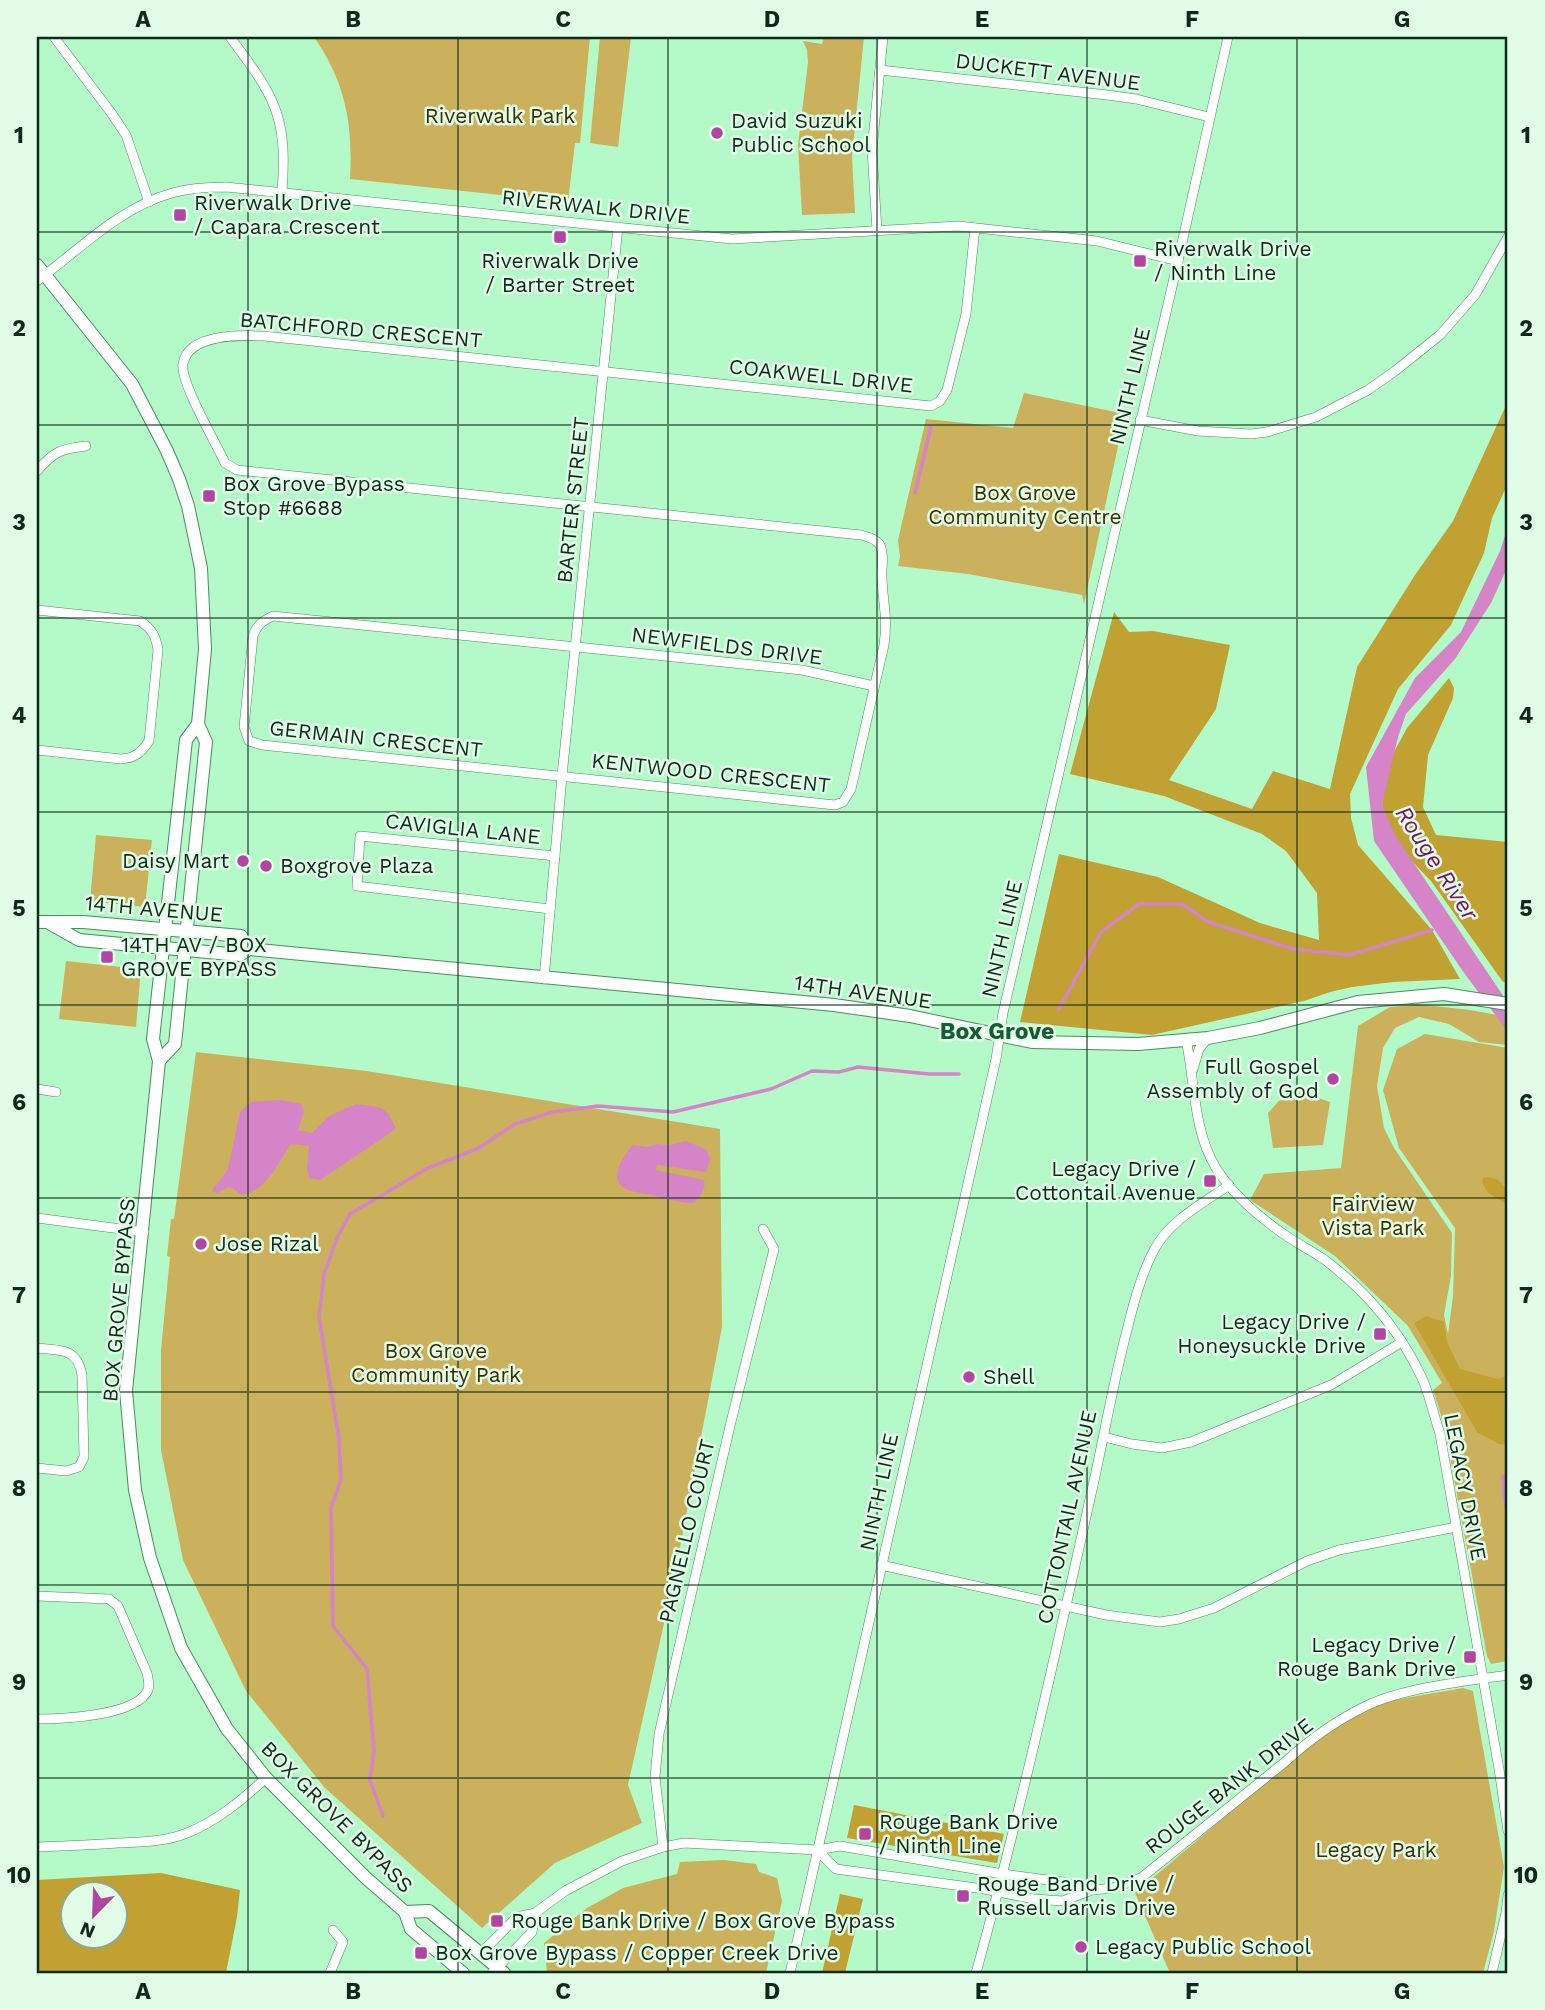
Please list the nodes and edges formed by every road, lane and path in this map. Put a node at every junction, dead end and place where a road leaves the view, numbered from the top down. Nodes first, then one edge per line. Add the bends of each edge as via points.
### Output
1 (54, 37) edge
2 (230, 37) edge
3 (883, 37) edge
4 (1228, 37) edge
5 (880, 70) junction
6 (1209, 117) junction
7 (282, 191) junction
8 (149, 202) junction
9 (618, 227) junction
10 (975, 228) junction
11 (877, 230) junction
12 (1508, 237) edge
13 (1178, 261) junction
14 (39, 273) edge
15 (604, 371) junction
16 (1140, 420) junction
17 (86, 446) dead end
18 (37, 471) edge
19 (590, 507) junction
20 (37, 610) edge
21 (575, 646) junction
22 (874, 686) junction
23 (198, 724) junction
24 (37, 750) edge
25 (562, 776) junction
26 (555, 856) junction
27 (550, 909) junction
28 (43, 922) edge
29 (164, 928) junction
30 (187, 930) junction
31 (162, 948) junction
32 (185, 950) junction
33 (249, 950) junction
34 (544, 979) junction
35 (1508, 1004) edge
36 (998, 1035) junction
37 (1208, 1038) junction
38 (1186, 1040) junction
39 (159, 1061) junction
40 (1192, 1070) junction
41 (37, 1089) edge
42 (56, 1092) dead end
43 (1229, 1185) junction
44 (37, 1218) edge
45 (763, 1229) dead end
46 (144, 1232) junction
47 (1402, 1342) junction
48 (37, 1348) edge
49 (1104, 1437) junction
50 (37, 1468) edge
51 (1456, 1527) junction
52 (881, 1565) junction
53 (37, 1596) edge
54 (1066, 1606) junction
55 (1508, 1675) edge
56 (1483, 1679) junction
57 (37, 1719) edge
58 (266, 1778) junction
59 (1508, 1831) edge
60 (37, 1847) edge
61 (663, 1847) junction
62 (817, 1850) junction
63 (1003, 1874) junction
64 (1092, 1890) junction
65 (999, 1891) junction
66 (1508, 1895) edge
67 (405, 1912) junction
68 (535, 1913) junction
69 (333, 1930) dead end
70 (480, 1954) junction
71 (497, 1971) edge
72 (330, 1973) edge
73 (462, 1973) edge
74 (790, 1973) edge
75 (976, 1973) edge
76 (1492, 1973) edge

1 - 8 street via 125,135
2 - 7 street via 259,76 277,111 284,139
3 - 5 street
4 - 6 street, NINTH LINE
5 - 6 street, DUCKETT AVENUE via 1136,99
5 - 11 street via 872,161
6 - 13 street, NINTH LINE
7 - 8 street, RIVERWALK DRIVE via 207,187
7 - 9 street, RIVERWALK DRIVE
8 - 14 street, RIVERWALK DRIVE via 113,221
9 - 11 street, RIVERWALK DRIVE via 732,239
9 - 15 street, BARTER STREET
10 - 11 street, RIVERWALK DRIVE
10 - 13 street, RIVERWALK DRIVE via 1097,241
10 - 15 street, COAKWELL DRIVE via 966,314 947,390 931,405
12 - 16 street via 1475,295 1440,335 1368,390 1316,417 1251,434 1198,431
13 - 16 street, NINTH LINE
14 - 23 main road, BOX GROVE BYPASS via 132,384 182,488 201,568 205,649
15 - 19 street, BARTER STREET
15 - 19 street, BATCHFORD CRESCENT via 239,335 198,345 188,352 183,366 186,382 225,463 237,470
16 - 36 street, NINTH LINE
17 - 18 street via 60,450
19 - 21 street, BARTER STREET
19 - 22 street, KENTWOOD CRESCENT via 874,539 883,553 887,625
20 - 24 street via 140,621 150,627 158,650 149,741 142,752 121,758
21 - 22 street, NEWFIELDS DRIVE via 802,670
21 - 25 street, BARTER STREET
21 - 25 street, GERMAIN CRESCENT via 273,616 256,627 251,649 244,726 249,741 256,744
22 - 25 street, KENTWOOD CRESCENT via 851,789 843,802
23 - 29 main road, BOX GROVE BYPASS via 186,740
23 - 30 main road, BOX GROVE BYPASS via 206,742
25 - 26 street, BARTER STREET
26 - 27 street, BARTER STREET
26 - 27 street, CAVIGLIA LANE via 360,836 357,886
27 - 34 street, BARTER STREET
28 - 29 main road, 14TH AVENUE
28 - 31 main road, 14TH AVENUE via 79,940
29 - 30 main road, 14TH AVENUE
29 - 31 main road, BOX GROVE BYPASS
30 - 32 main road, BOX GROVE BYPASS
30 - 33 main road, 14TH AVENUE via 241,936
31 - 32 main road, 14TH AVENUE
31 - 39 main road, BOX GROVE BYPASS via 153,1039
32 - 33 main road, 14TH AVENUE via 240,955
32 - 39 main road, BOX GROVE BYPASS via 175,1044
33 - 34 main road, 14TH AVENUE
34 - 36 main road, 14TH AVENUE via 834,1005
35 - 37 main road, 14TH AVENUE via 1444,994 1358,1002
36 - 38 main road, 14TH AVENUE via 1032,1042
36 - 52 street, NINTH LINE
37 - 38 main road, 14TH AVENUE
37 - 40 street
38 - 40 street, LEGACY DRIVE
39 - 46 main road, BOX GROVE BYPASS
40 - 43 street, LEGACY DRIVE via 1203,1137
41 - 42 street
43 - 47 street, LEGACY DRIVE via 1259,1216 1325,1260 1353,1285 1379,1309
43 - 49 street, COTTONTAIL AVENUE via 1167,1229 1155,1248 1136,1293
44 - 46 street
45 - 61 street, PAGNELLO COURT via 774,1249 659,1734 655,1777
46 - 58 main road, BOX GROVE BYPASS via 127,1391 135,1490 150,1558 181,1648 227,1730
47 - 49 street via 1331,1385 1191,1442 1162,1448
47 - 51 street, LEGACY DRIVE via 1423,1380 1440,1434
48 - 50 street via 62,1351 80,1364 84,1457 79,1467 66,1471
49 - 54 street, COTTONTAIL AVENUE
51 - 54 street via 1339,1550 1214,1608 1179,1619 1140,1620
51 - 56 street, LEGACY DRIVE
52 - 54 street
52 - 62 street, NINTH LINE
53 - 57 street via 109,1599 118,1606 149,1683 142,1698 111,1712
54 - 63 street, COTTONTAIL AVENUE
55 - 56 street, ROUGE BANK DRIVE
56 - 59 street, LEGACY DRIVE
56 - 64 street, ROUGE BANK DRIVE via 1406,1693 1365,1706 1305,1744 1141,1878
58 - 60 street via 217,1818 176,1837
58 - 67 main road, BOX GROVE BYPASS
61 - 62 street, ROUGE BANK DRIVE via 684,1843
61 - 68 street, ROUGE BANK DRIVE via 597,1873
62 - 63 street, ROUGE BANK DRIVE via 840,1846
62 - 65 street, ROUGE BANK DRIVE via 836,1869
62 - 74 street, NINTH LINE
63 - 64 street, ROUGE BANK DRIVE
63 - 65 street, COTTONTAIL AVENUE
64 - 65 street, ROUGE BANK DRIVE via 1063,1901
65 - 75 street, COTTONTAIL AVENUE
66 - 76 street
67 - 70 main road, BOX GROVE BYPASS via 429,1911
67 - 73 main road, BOX GROVE BYPASS via 411,1930
68 - 70 street, ROUGE BANK DRIVE via 517,1917
68 - 71 street, ROUGE BANK DRIVE via 532,1932
69 - 72 street via 343,1942
70 - 71 main road, BOX GROVE BYPASS
70 - 73 main road

